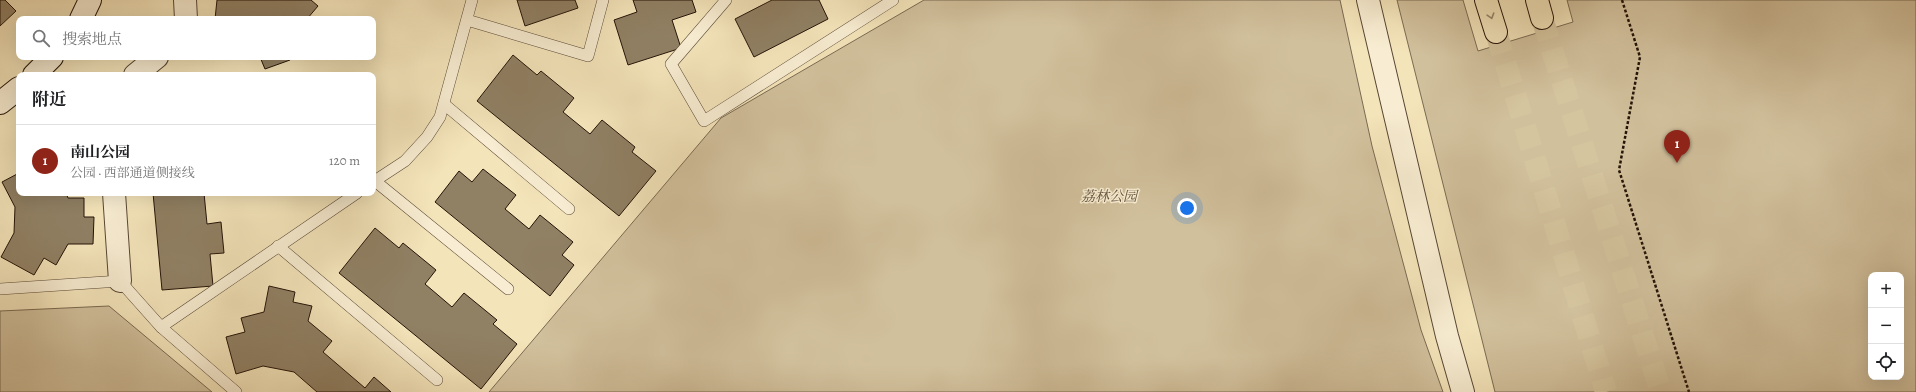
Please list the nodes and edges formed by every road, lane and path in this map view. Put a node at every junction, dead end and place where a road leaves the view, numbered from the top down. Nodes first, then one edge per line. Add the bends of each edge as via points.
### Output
1 (90, 0) edge
2 (185, 0) edge
3 (472, 0) edge
4 (603, 0) edge
5 (726, 0) edge
6 (893, 0) edge
7 (1368, 0) edge
8 (1486, 0) edge
9 (1622, 0) edge
10 (82, 16) edge
11 (186, 16) edge
12 (467, 20) junction
13 (1496, 32) tunnel mouth
14 (49, 60) edge
15 (153, 60) edge
16 (37, 72) edge
17 (139, 72) edge
18 (16, 90) edge
19 (0, 103) edge
20 (444, 104) junction
21 (376, 181) edge
22 (376, 184) edge
23 (114, 196) edge
24 (353, 196) edge
25 (569, 209) dead end
26 (278, 246) junction
27 (120, 281) junction
28 (0, 288) edge
29 (508, 289) dead end
30 (161, 327) junction
31 (437, 380) dead end
32 (236, 392) edge
33 (1463, 392) edge
34 (1689, 392) edge

1 - 10 street
2 - 11 street
3 - 12 lane
4 - 12 lane via 588,56
5 - 6 lane via 671,64 704,121
7 - 33 street via 1447,336
8 -> 13 highway
9 - 34 path via 1640,57 1619,170
12 - 20 lane
14 - 16 street
15 - 17 street
18 - 19 street
20 - 21 lane via 440,117 422,142 405,161
20 - 25 lane
22 - 29 lane
23 - 27 street
24 - 26 lane
26 - 30 lane
26 - 31 lane
27 - 28 lane
27 - 30 lane
30 - 32 lane

